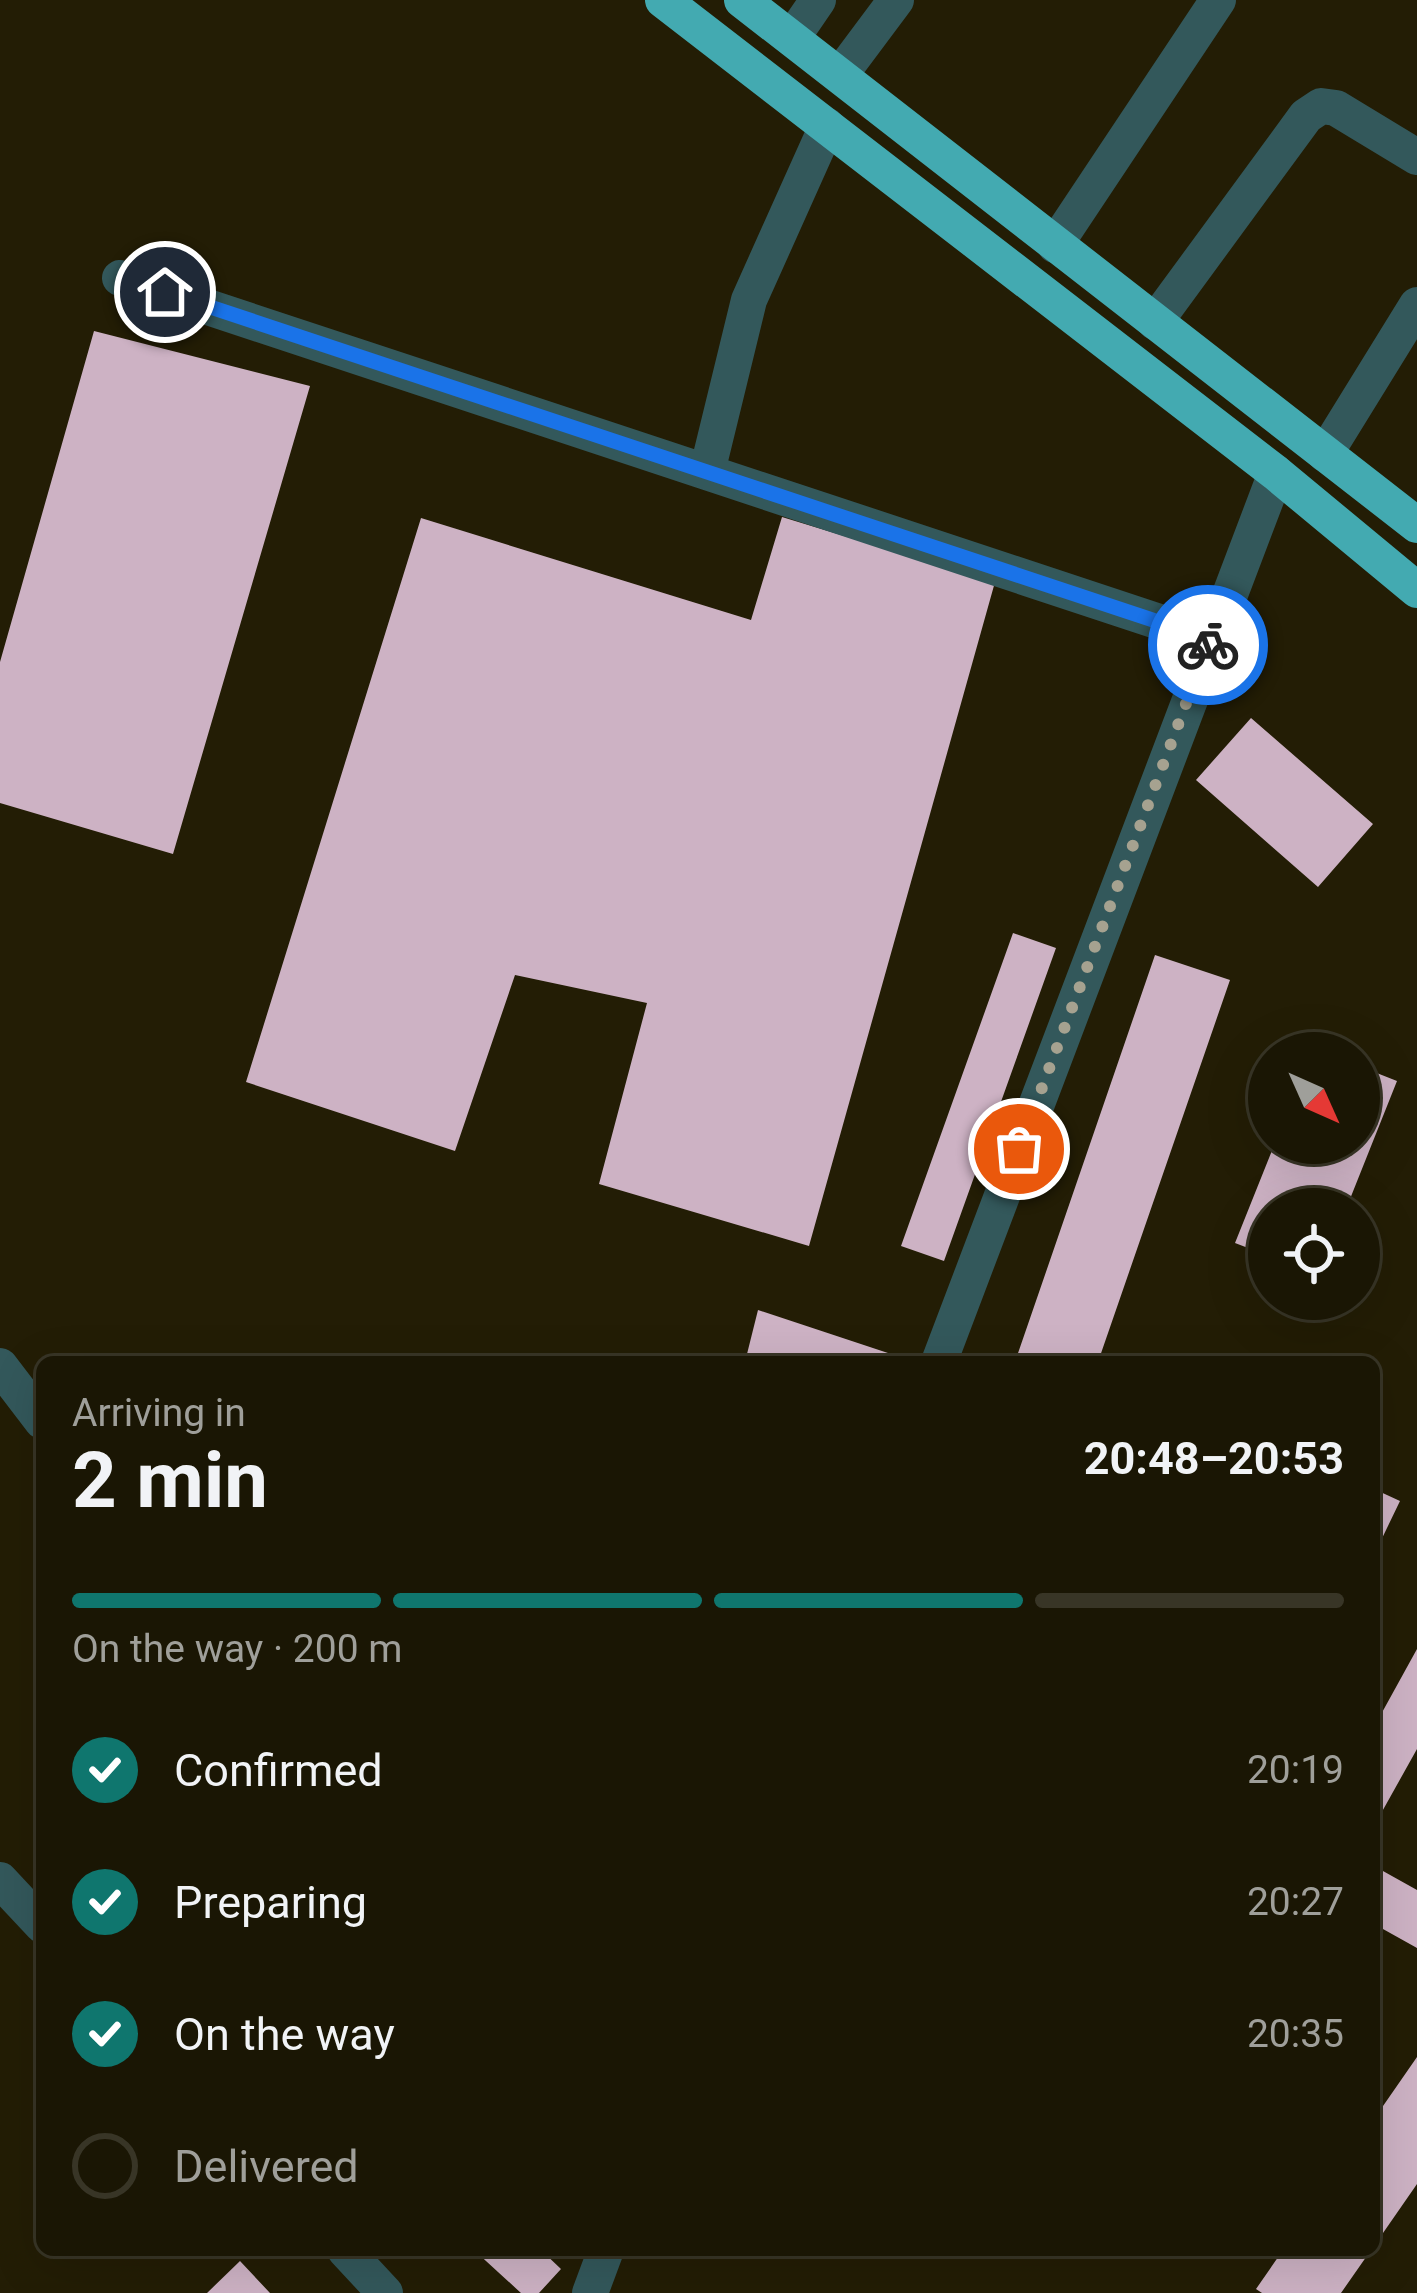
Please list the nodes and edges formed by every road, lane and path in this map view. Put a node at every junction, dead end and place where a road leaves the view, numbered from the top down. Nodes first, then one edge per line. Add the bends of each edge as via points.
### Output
1 (663, 0) edge
2 (742, 0) edge
3 (818, 0) edge
4 (896, 0) edge
5 (1217, 0) edge
6 (792, 38) junction
7 (840, 75) junction
8 (827, 126) junction
9 (1417, 157) edge
10 (1055, 245) junction
11 (120, 278) dead end
12 (1417, 305) edge
13 (1155, 322) junction
14 (1325, 454) junction
15 (707, 472) junction
16 (1276, 473) junction
17 (1417, 526) edge
18 (1417, 590) edge
19 (1210, 639) junction
20 (941, 1356) edge
21 (0, 1366) edge
22 (36, 1413) edge
23 (0, 1880) edge
24 (36, 1919) edge
25 (351, 2256) edge
26 (604, 2256) edge
27 (385, 2293) edge
28 (590, 2293) edge

1 - 8 highway
2 - 6 highway
3 - 6 street
4 - 7 street
5 - 10 street
6 - 7 highway
7 - 10 highway
8 - 15 street via 749,300
8 - 16 highway
9 - 13 street via 1321,106
10 - 13 highway
11 - 15 street
12 - 14 street
13 - 14 highway
14 - 17 highway
15 - 19 street
16 - 18 highway
16 - 19 street
19 - 20 street
21 - 22 street
23 - 24 street
25 - 27 street
26 - 28 street

